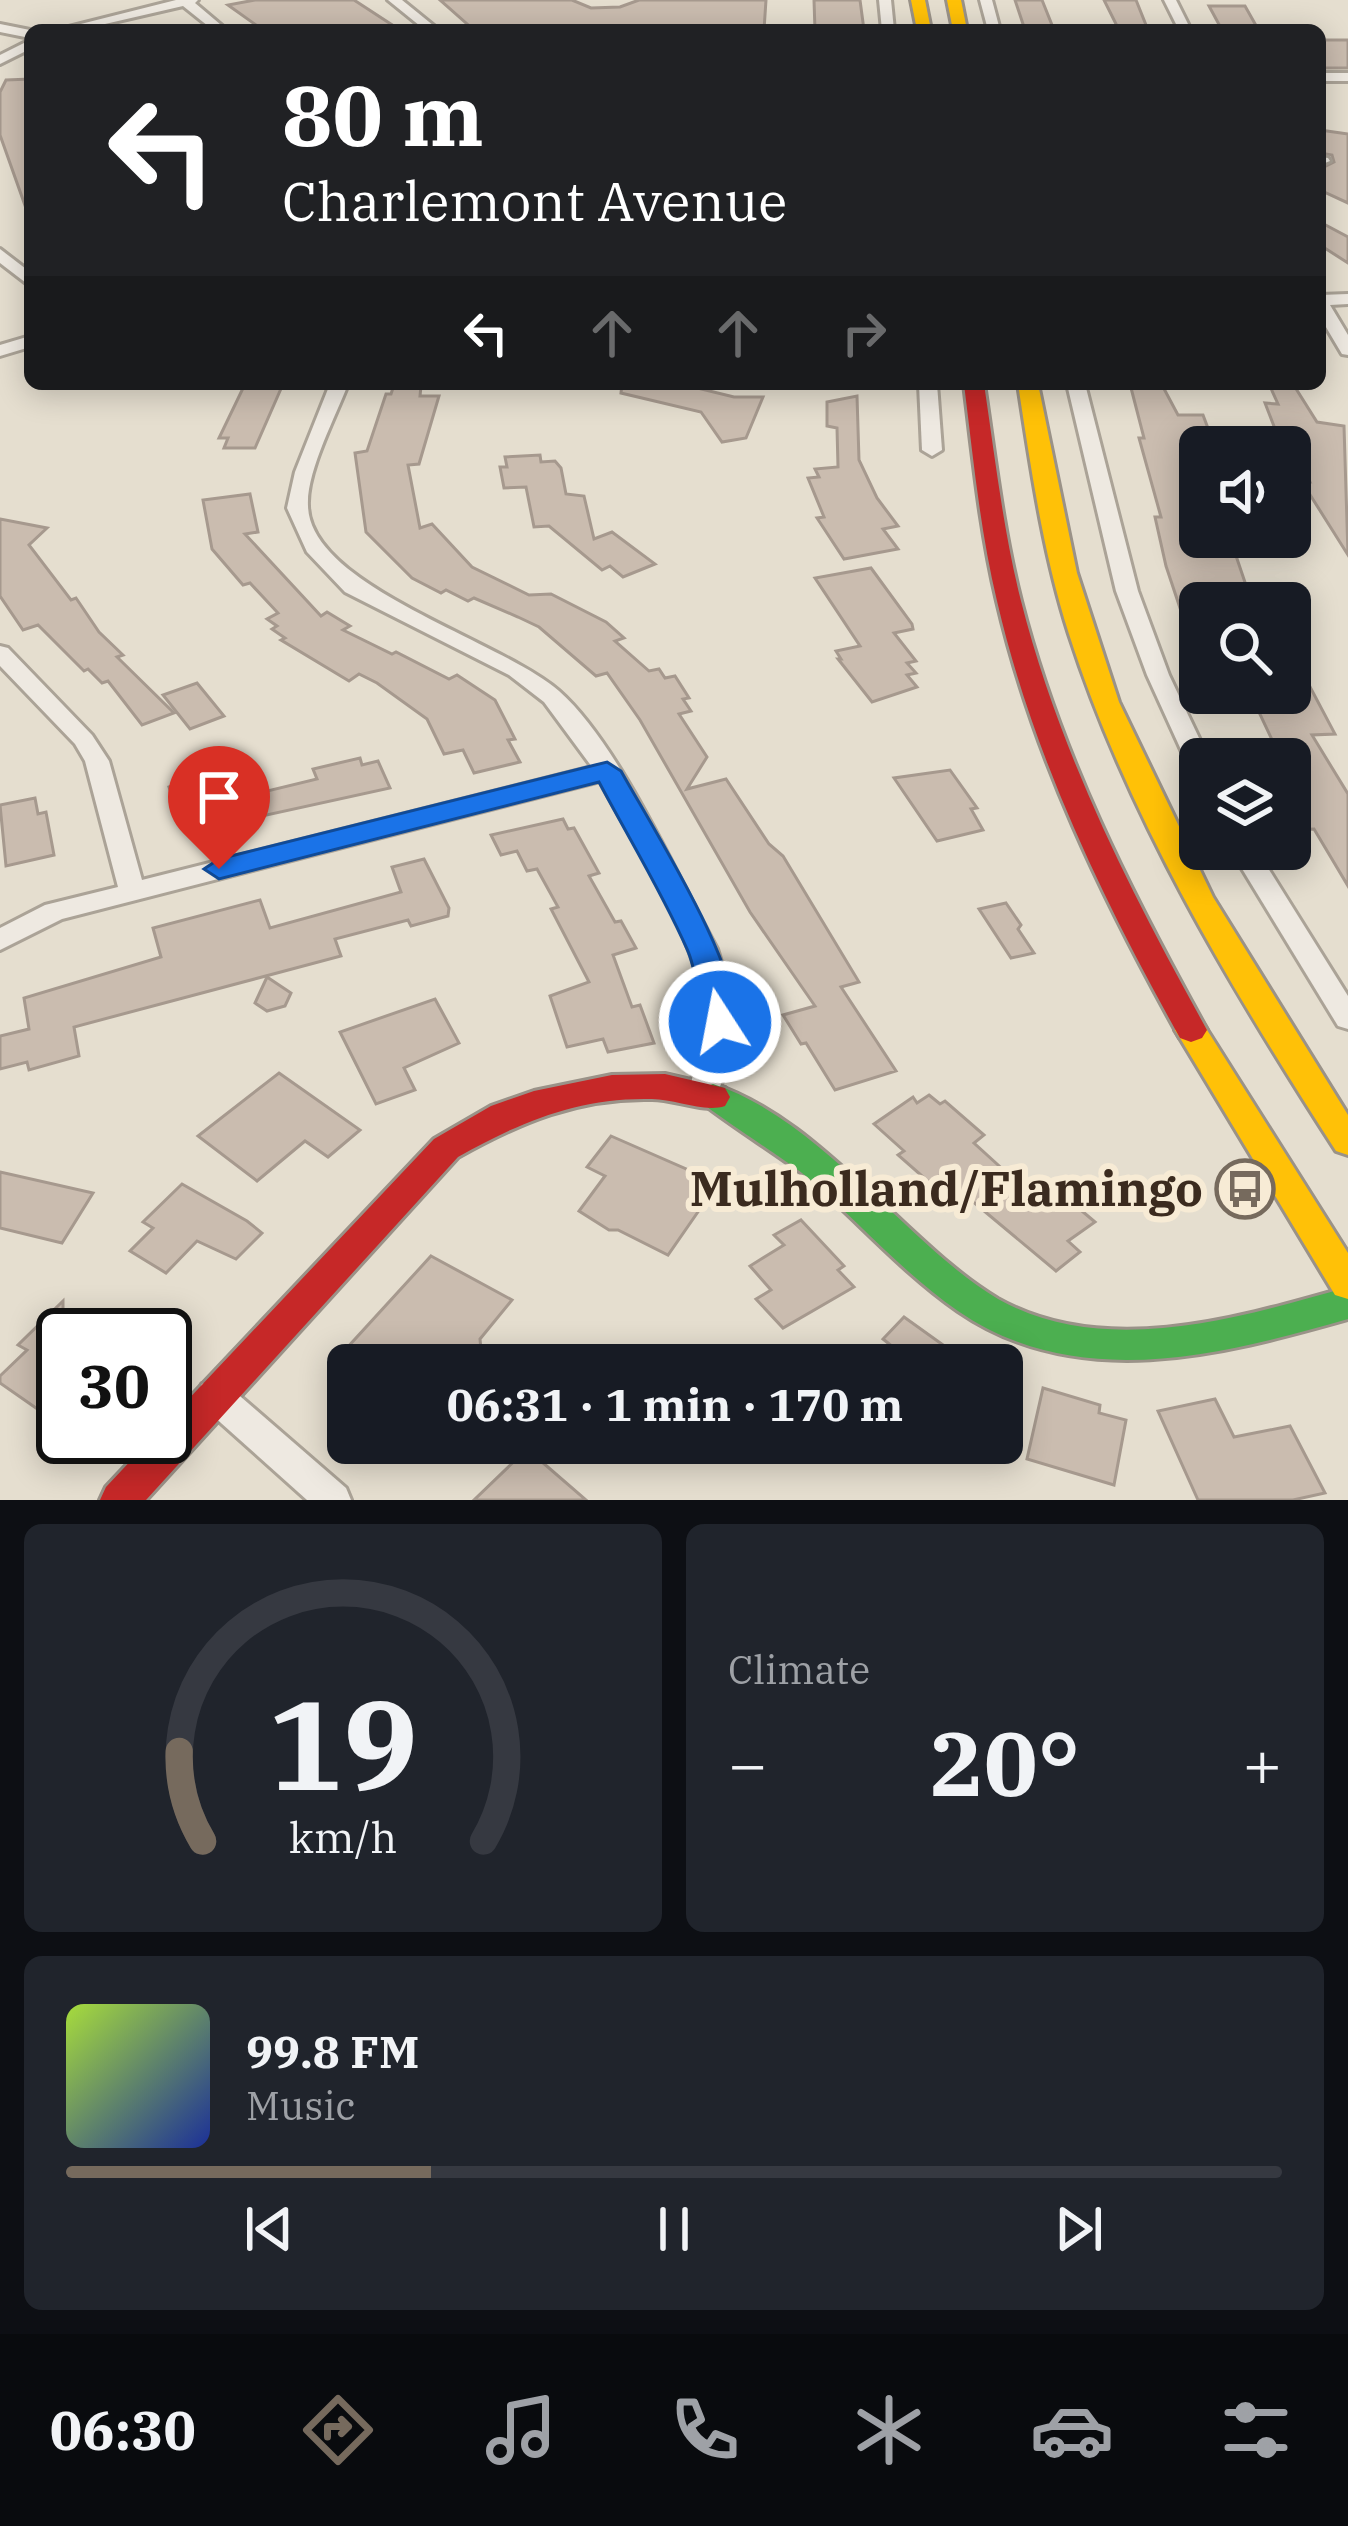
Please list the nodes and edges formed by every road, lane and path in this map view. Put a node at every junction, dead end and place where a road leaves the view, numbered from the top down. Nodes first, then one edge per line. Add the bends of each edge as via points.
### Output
1 (187, 0) edge
2 (394, 0) edge
3 (88, 24) edge
4 (214, 24) edge
5 (425, 24) edge
6 (0, 254) edge
7 (24, 275) edge
8 (1326, 312) edge
9 (1348, 350) edge
10 (337, 390) edge
11 (928, 390) edge
12 (975, 390) edge
13 (1029, 390) edge
14 (1077, 390) edge
15 (932, 450) dead end
16 (0, 653) edge
17 (1187, 738) edge
18 (607, 771) junction
19 (1256, 870) edge
20 (132, 890) junction
21 (0, 940) edge
22 (1348, 1019) edge
23 (704, 1092) junction
24 (1348, 1142) edge
25 (1348, 1285) edge
26 (1348, 1303) edge
27 (214, 1395) junction
28 (120, 1500) edge
29 (333, 1500) edge

1 - 3 street
1 - 4 street
2 - 5 street
6 - 7 street
8 - 9 street
10 - 18 street via 297,508 317,552 352,587 518,670 576,724
11 - 15 street
12 - 25 main road via 1017,632 1091,837 1233,1106
13 - 24 main road via 1070,591 1135,772 1228,951
14 - 17 street via 1127,591
16 - 20 street via 98,761
18 - 20 street
18 - 23 street via 716,983 720,1022
19 - 22 street
20 - 21 street via 54,912
23 - 26 main road via 777,1132 960,1292 1015,1324 1148,1348 1212,1341
23 - 27 main road via 585,1092 511,1112 446,1148
27 - 28 main road
27 - 29 street

